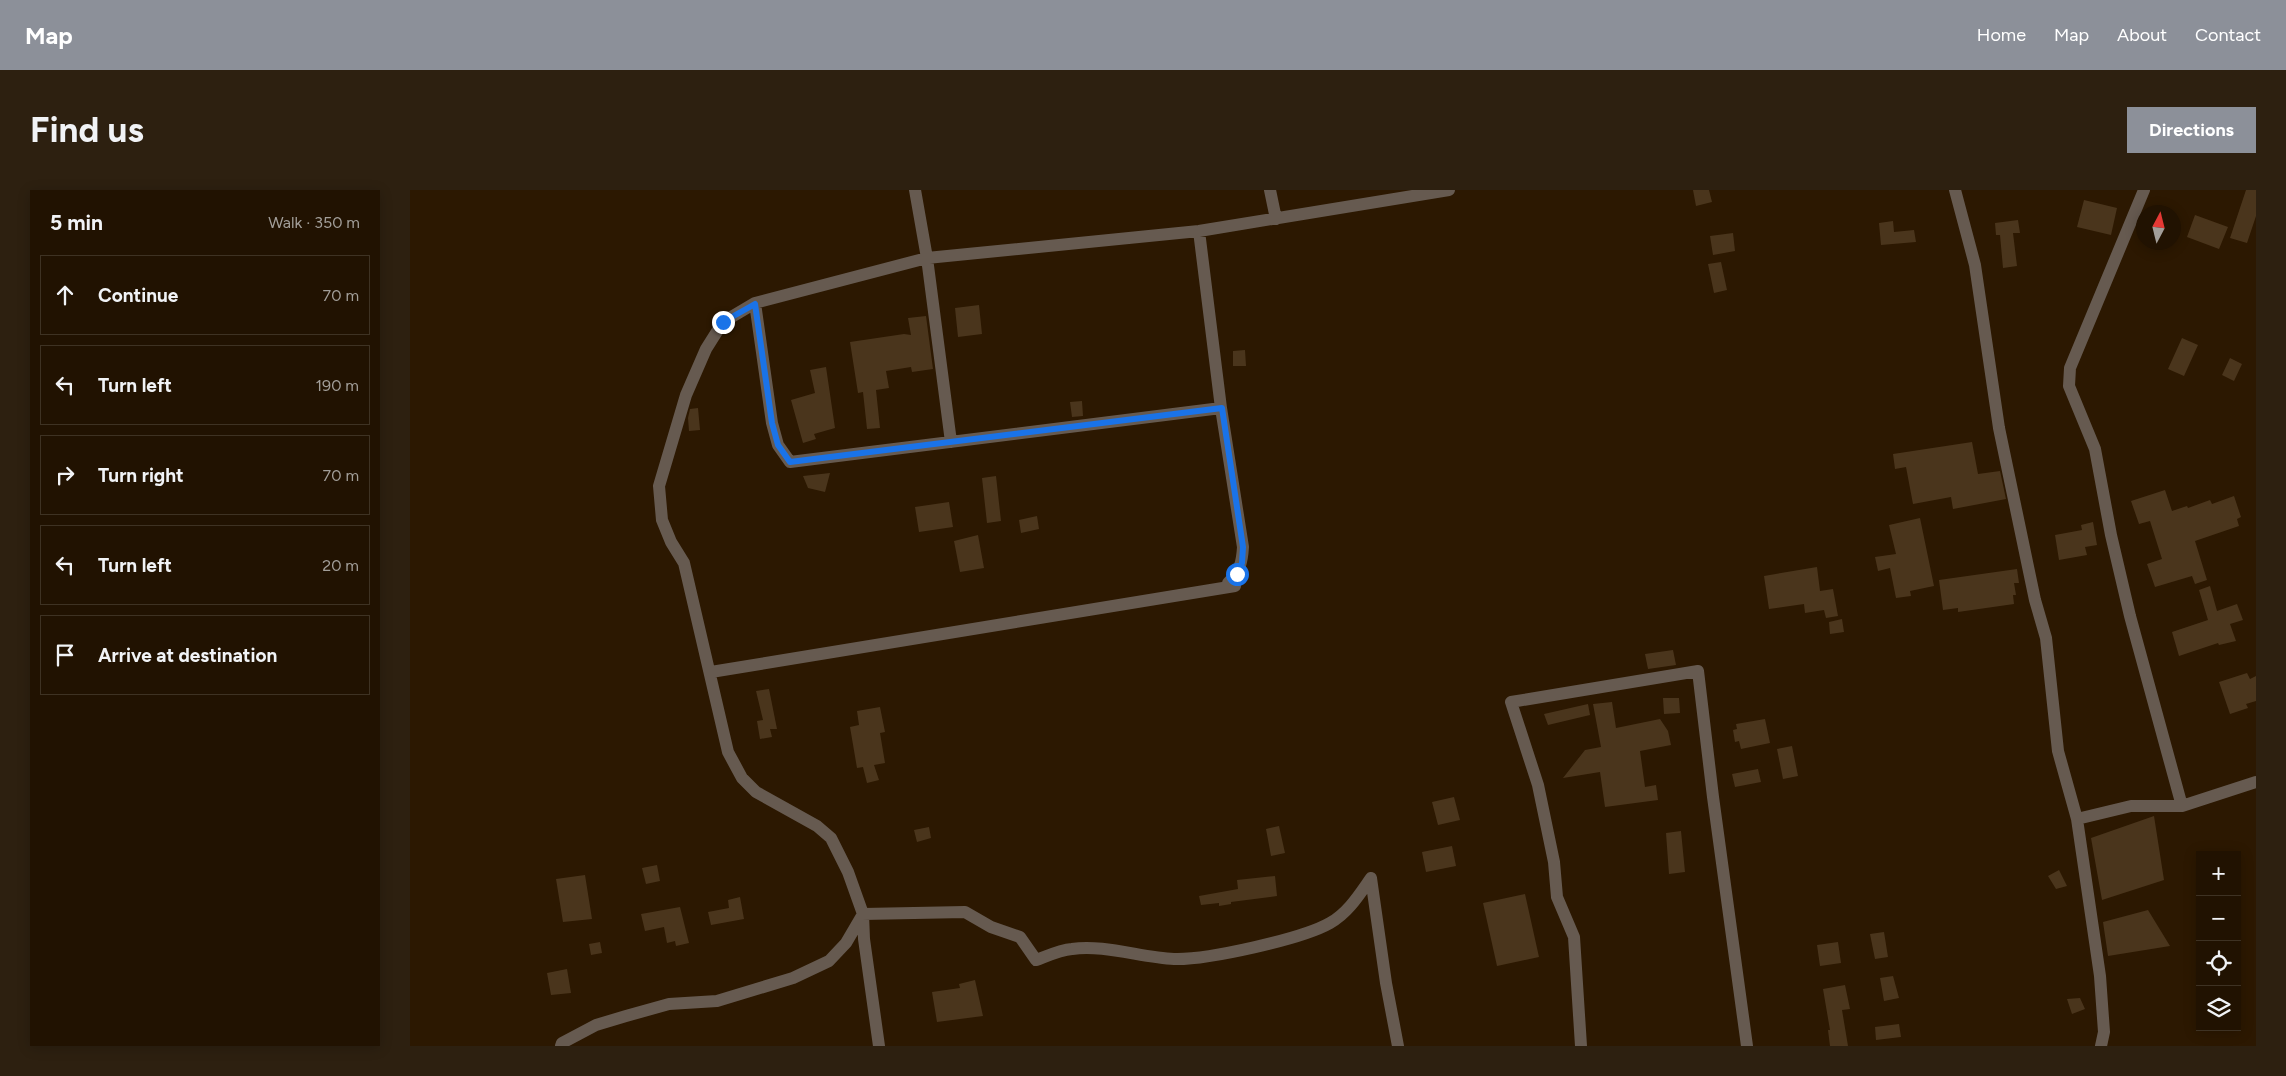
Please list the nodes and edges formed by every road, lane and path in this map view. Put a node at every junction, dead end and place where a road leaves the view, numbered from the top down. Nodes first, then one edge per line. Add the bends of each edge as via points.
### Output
1 (915, 190) edge
2 (1270, 190) edge
3 (1449, 190) edge
4 (1954, 190) edge
5 (2144, 190) edge
6 (1276, 219) junction
7 (1199, 231) junction
8 (927, 258) junction
9 (755, 304) junction
10 (1222, 408) junction
11 (951, 442) junction
12 (711, 672) junction
13 (2256, 782) edge
14 (2182, 806) junction
15 (2077, 819) junction
16 (863, 914) junction
17 (561, 1046) edge
18 (879, 1046) edge
19 (1398, 1046) edge
20 (1581, 1046) edge
21 (1747, 1046) edge
22 (2101, 1046) edge

1 - 8 street
2 - 6 street
3 - 6 street
4 - 15 street via 1975,265 1999,428 2046,638 2058,751
5 - 14 street via 2070,368 2069,386 2095,449 2128,607
6 - 7 street
7 - 8 street
7 - 10 street
8 - 9 street
8 - 11 street
9 - 11 street via 772,423 778,445 790,462
9 - 12 street via 723,322 706,348 686,395 659,486 662,520 684,563
10 - 11 street
10 - 12 street via 1243,547 1242,563 1228,582 1236,586
12 - 16 street via 733,765 756,792 810,822 831,838
13 - 14 street
14 - 15 street via 2131,806
15 - 22 street via 2100,976 2104,1032
16 - 17 street via 846,943 829,961 793,978 717,1001 669,1004 603,1022
16 - 18 street
16 - 19 street via 965,912 991,927 1020,937 1036,960 1073,948 1116,950 1175,959 1218,954 1331,923 1353,904 1371,878
20 - 21 street via 1574,937 1557,897 1554,862 1538,785 1511,702 1698,671

